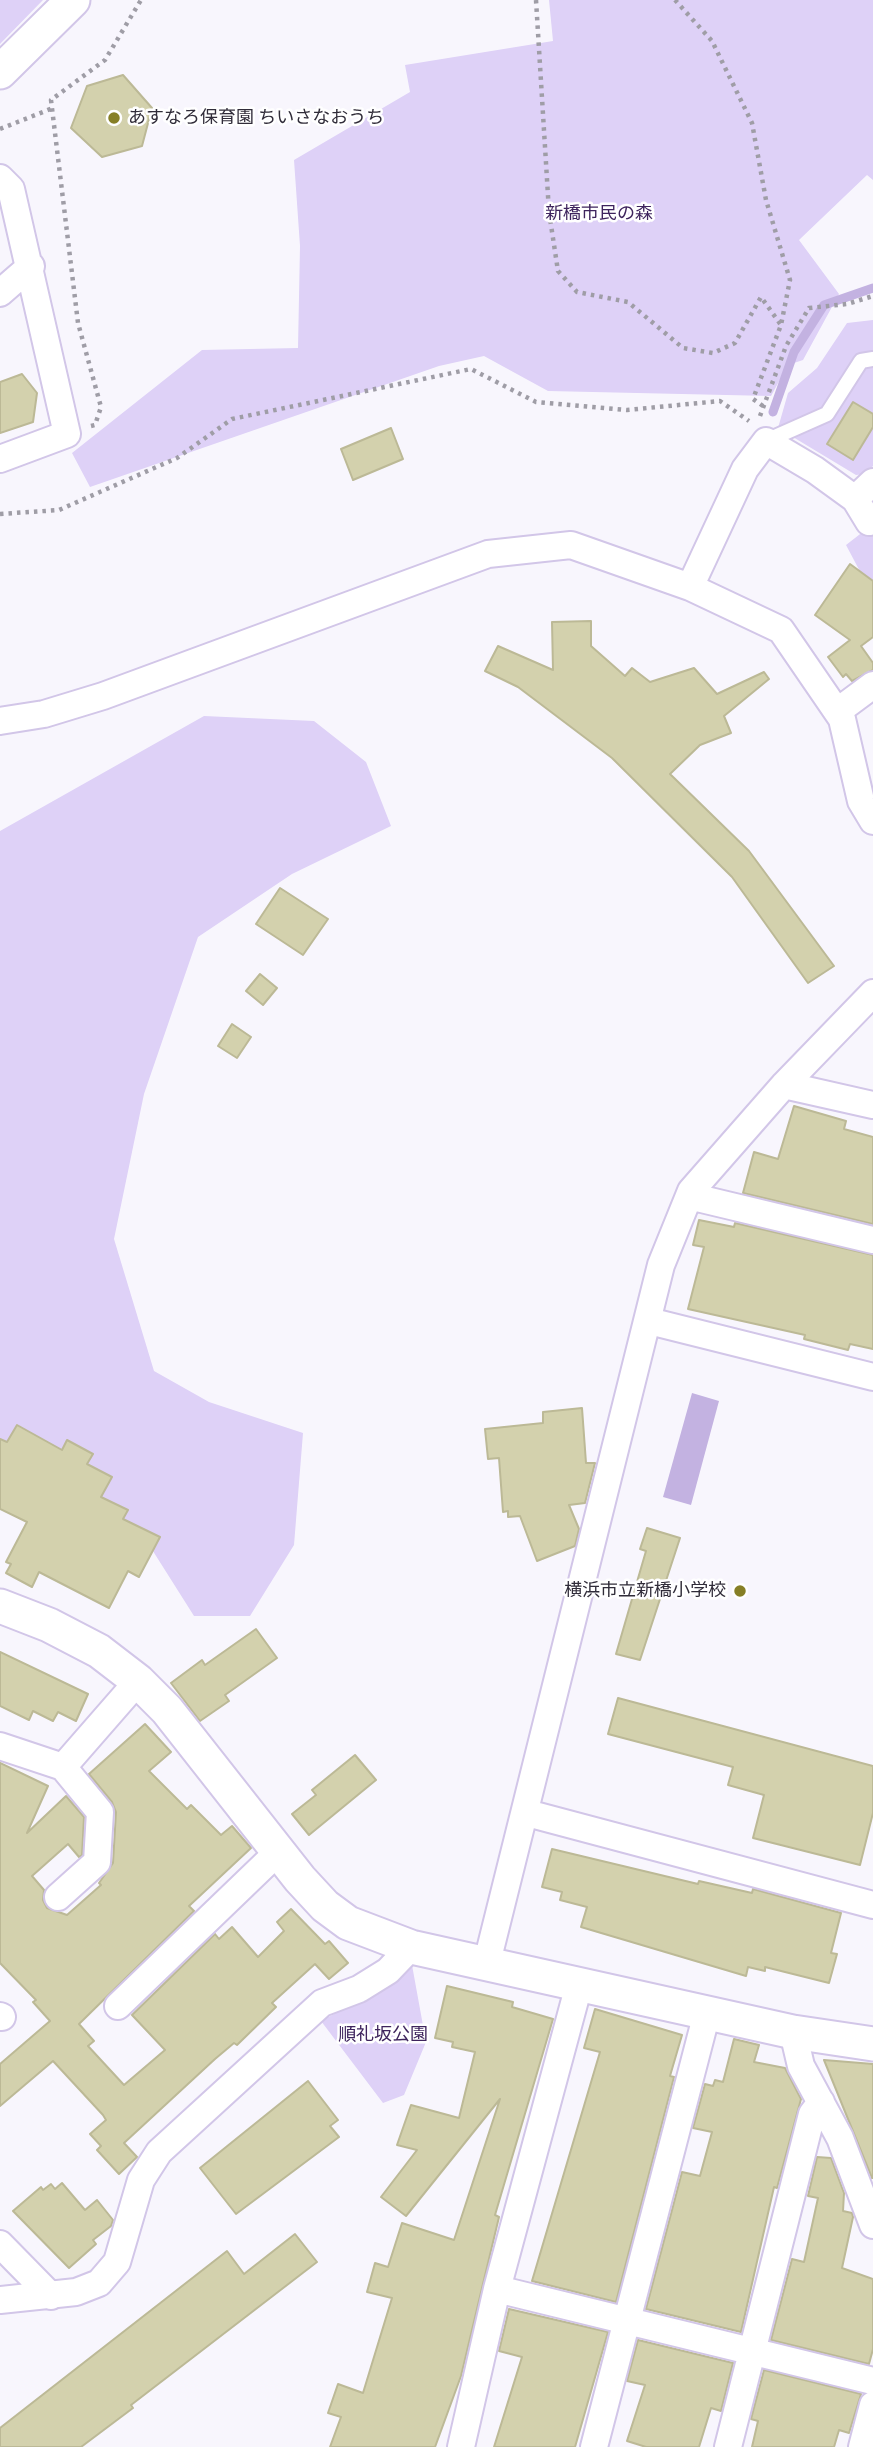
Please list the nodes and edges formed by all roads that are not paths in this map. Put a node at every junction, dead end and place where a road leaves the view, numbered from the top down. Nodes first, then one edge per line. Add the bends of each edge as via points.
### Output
1 (73, 0) edge
2 (0, 72) edge
3 (0, 178) edge
4 (31, 266) junction
5 (0, 293) edge
6 (873, 359) edge
7 (765, 441) junction
8 (0, 459) edge
9 (864, 491) edge
10 (869, 522) dead end
11 (690, 587) junction
12 (873, 685) edge
13 (838, 711) junction
14 (0, 721) edge
15 (873, 821) edge
16 (873, 993) edge
17 (784, 1085) junction
18 (873, 1104) edge
19 (689, 1196) junction
20 (873, 1240) edge
21 (649, 1321) junction
22 (873, 1377) edge
23 (0, 1606) edge
24 (138, 1681) junction
25 (0, 1746) edge
26 (63, 1767) junction
27 (527, 1813) junction
28 (279, 1851) junction
29 (58, 1897) dead end
30 (873, 1905) edge
31 (411, 1947) junction
32 (487, 1962) junction
33 (579, 1985) junction
34 (118, 2006) dead end
35 (707, 2013) junction
36 (793, 2032) junction
37 (873, 2045) edge
38 (821, 2102) junction
39 (873, 2225) edge
40 (0, 2244) edge
41 (497, 2289) junction
42 (51, 2296) junction
43 (0, 2300) edge
44 (625, 2321) junction
45 (751, 2352) junction
46 (873, 2381) edge
47 (873, 2404) edge
48 (461, 2447) edge
49 (594, 2447) edge
50 (727, 2447) edge
51 (862, 2447) edge

1 - 2 street
3 - 4 street via 11,189
4 - 5 street
4 - 8 street via 67,434
6 - 7 lane via 861,361 827,414
7 - 9 street
7 - 11 street via 745,469
9 - 10 street
11 - 13 street via 781,630
11 - 14 street via 571,545 488,554 103,696 44,714
12 - 13 street
13 - 15 street via 861,801
16 - 17 street
17 - 18 street
17 - 19 street
19 - 20 street
19 - 21 street via 661,1265
21 - 22 street
21 - 27 street
23 - 24 street via 99,1651
24 - 26 street
24 - 28 street via 167,1710
25 - 26 street
26 - 29 street via 100,1812 97,1862
27 - 30 street
27 - 32 street
28 - 31 street via 317,1897 341,1917
28 - 34 street
31 - 32 street
31 - 42 street via 388,1971 359,1989 322,2003 159,2152 141,2180 117,2262 99,2283
32 - 33 street
33 - 35 street
33 - 41 street
35 - 36 street
35 - 44 street
36 - 37 street
36 - 38 street via 800,2066
38 - 39 street
38 - 45 street via 812,2114
40 - 42 street
41 - 44 street
41 - 48 street
42 - 43 street
44 - 45 street
44 - 49 street
45 - 46 street
45 - 50 street
47 - 51 street

